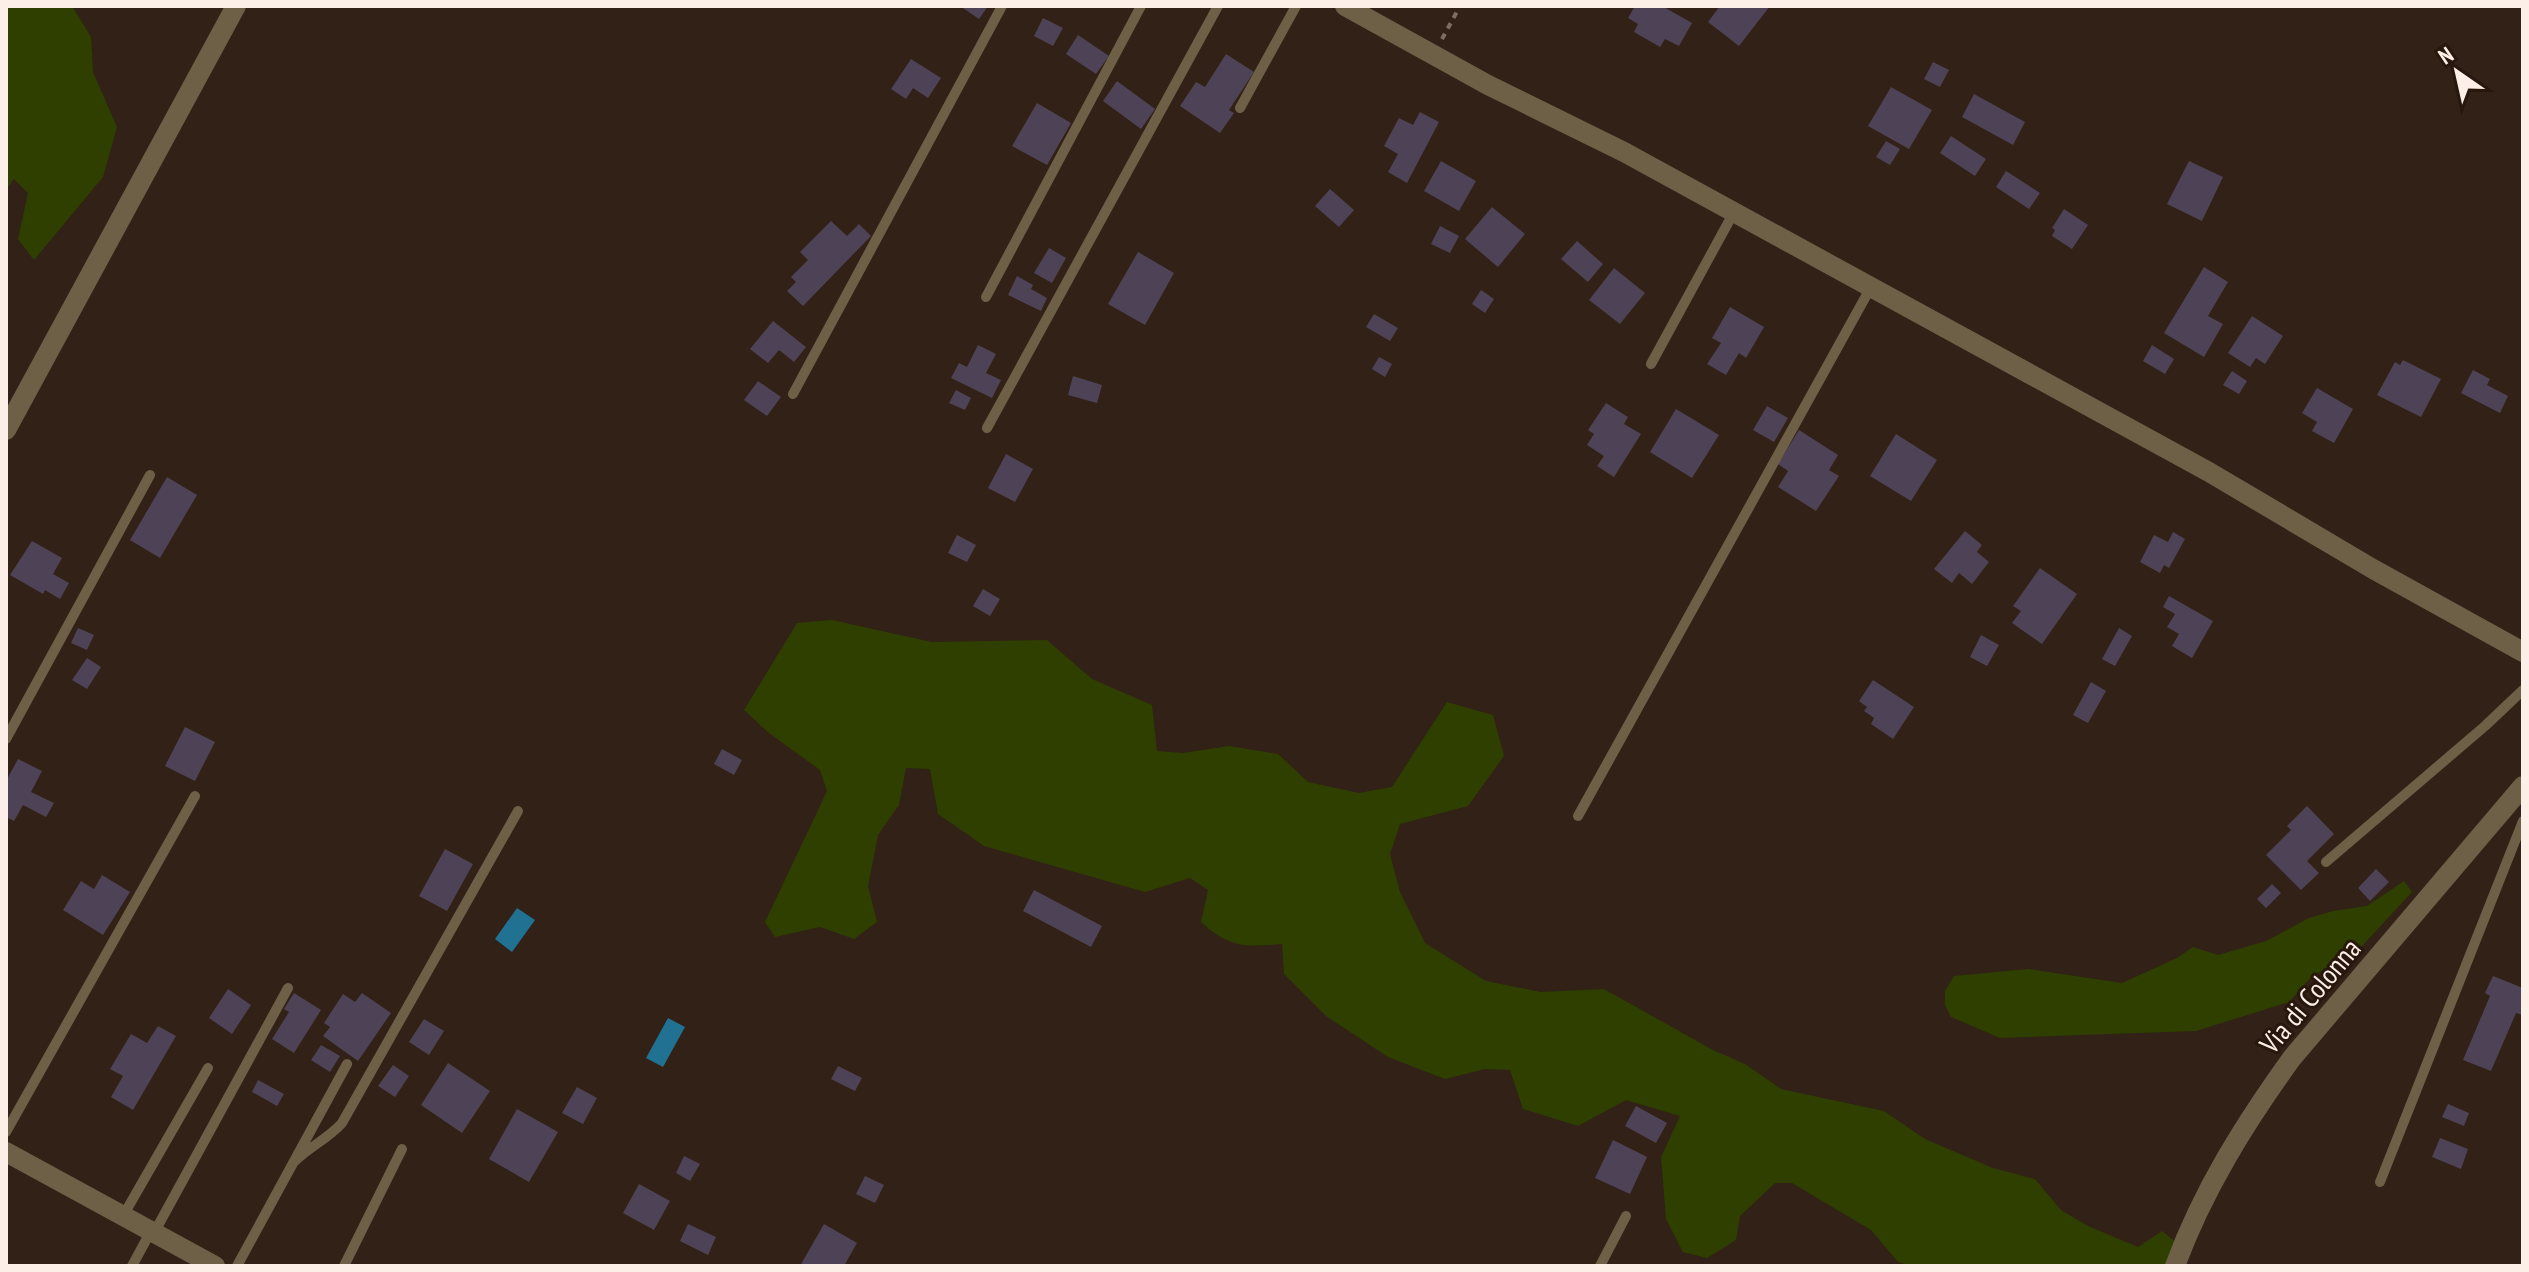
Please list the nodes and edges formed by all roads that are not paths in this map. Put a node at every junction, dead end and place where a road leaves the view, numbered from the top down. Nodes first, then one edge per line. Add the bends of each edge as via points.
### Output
1 (236, 6) edge
2 (1002, 6) edge
3 (1141, 6) edge
4 (1218, 6) edge
5 (1296, 6) edge
6 (1345, 6) edge
7 (1240, 108) dead end
8 (1734, 212) junction
9 (1871, 287) junction
10 (986, 297) dead end
11 (1651, 364) dead end
12 (793, 394) dead end
13 (987, 428) dead end
14 (6, 430) edge
15 (150, 475) dead end
16 (2523, 652) edge
17 (2523, 690) edge
18 (6, 739) edge
19 (2523, 786) edge
20 (195, 796) dead end
21 (518, 811) dead end
22 (1578, 816) dead end
23 (2523, 821) edge
24 (2326, 862) dead end
25 (288, 988) dead end
26 (347, 1064) dead end
27 (208, 1068) dead end
28 (6, 1132) edge
29 (402, 1149) dead end
30 (6, 1152) edge
31 (294, 1162) junction
32 (2380, 1182) dead end
33 (123, 1216) junction
34 (1626, 1216) dead end
35 (152, 1232) junction
36 (132, 1266) edge
37 (215, 1266) edge
38 (237, 1266) edge
39 (344, 1266) edge
40 (1600, 1266) edge
41 (2175, 1266) edge

1 - 14 street
2 - 12 lane
3 - 10 lane
4 - 13 lane
5 - 7 lane
6 - 8 street
8 - 9 street
8 - 11 lane
9 - 16 street
9 - 22 lane
15 - 18 lane
17 - 24 lane
19 - 41 street, Via di Colonna via 2292,1058 2215,1177
20 - 28 lane
21 - 31 lane via 342,1123
23 - 32 lane
25 - 35 lane
26 - 31 lane
27 - 33 lane
29 - 39 lane
30 - 33 street
31 - 38 lane
33 - 35 street
34 - 40 lane
35 - 36 lane
35 - 37 street

